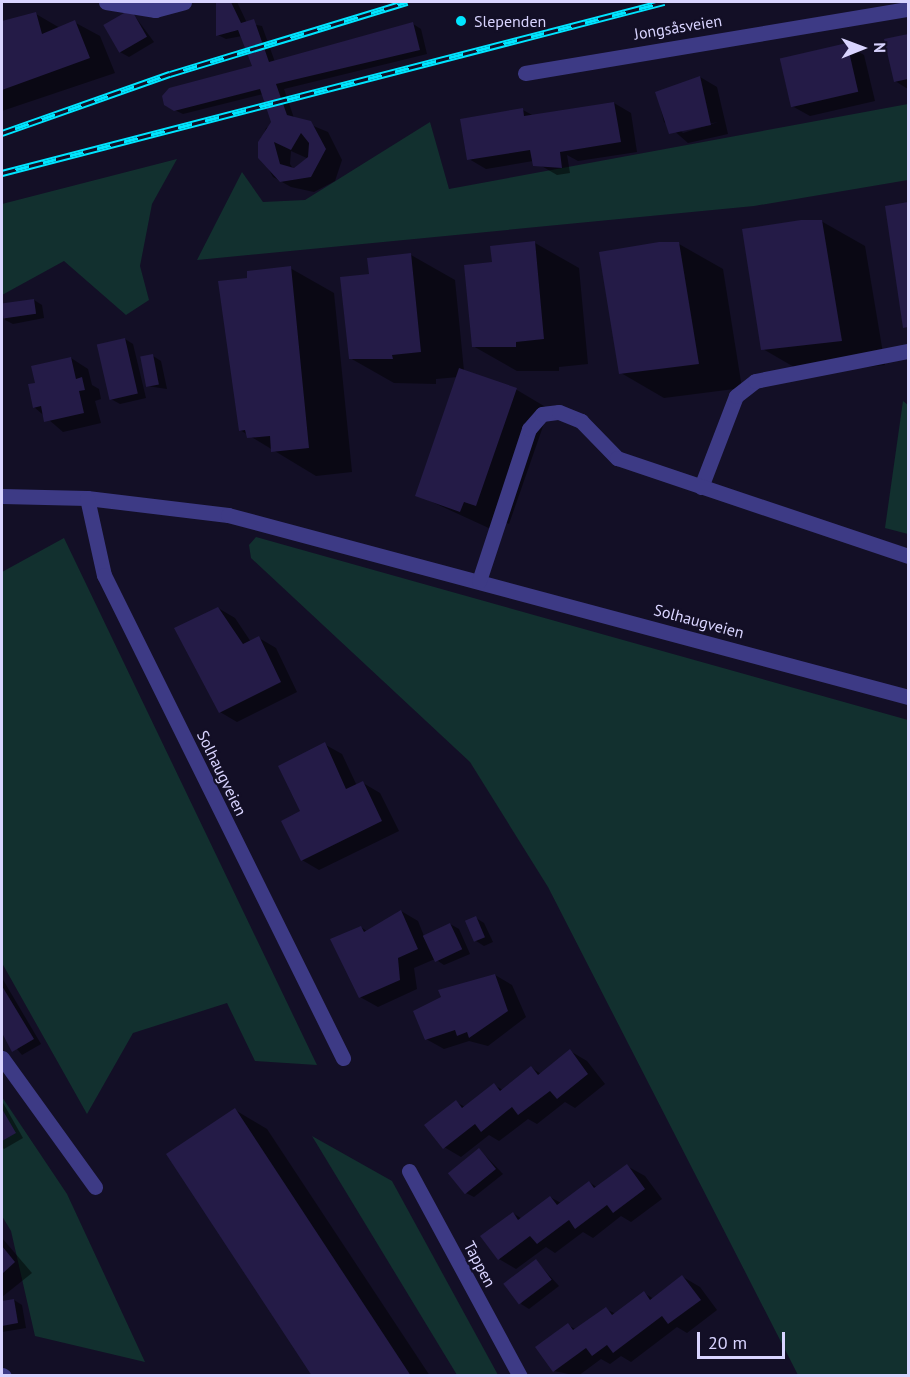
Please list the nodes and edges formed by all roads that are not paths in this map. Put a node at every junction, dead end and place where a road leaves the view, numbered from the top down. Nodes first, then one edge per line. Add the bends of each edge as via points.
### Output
1 (106, 2) edge
2 (183, 2) edge
3 (909, 9) edge
4 (525, 73) dead end
5 (909, 351) edge
6 (701, 487) junction
7 (2, 496) edge
8 (87, 498) junction
9 (909, 556) edge
10 (479, 581) junction
11 (909, 697) edge
12 (2, 1058) edge
13 (343, 1058) dead end
14 (409, 1171) dead end
15 (95, 1187) dead end
16 (520, 1376) edge

1 - 2 street via 155,10
3 - 4 street, Jongsåsveien
5 - 6 street via 755,381 736,396
6 - 9 street
6 - 10 street via 617,458 580,421 559,412 542,414 529,429
7 - 8 street, Solhaugveien
8 - 10 street, Solhaugveien via 228,515
8 - 13 street, Solhaugveien via 104,575
10 - 11 street, Solhaugveien
12 - 15 street
14 - 16 street, Tappen

